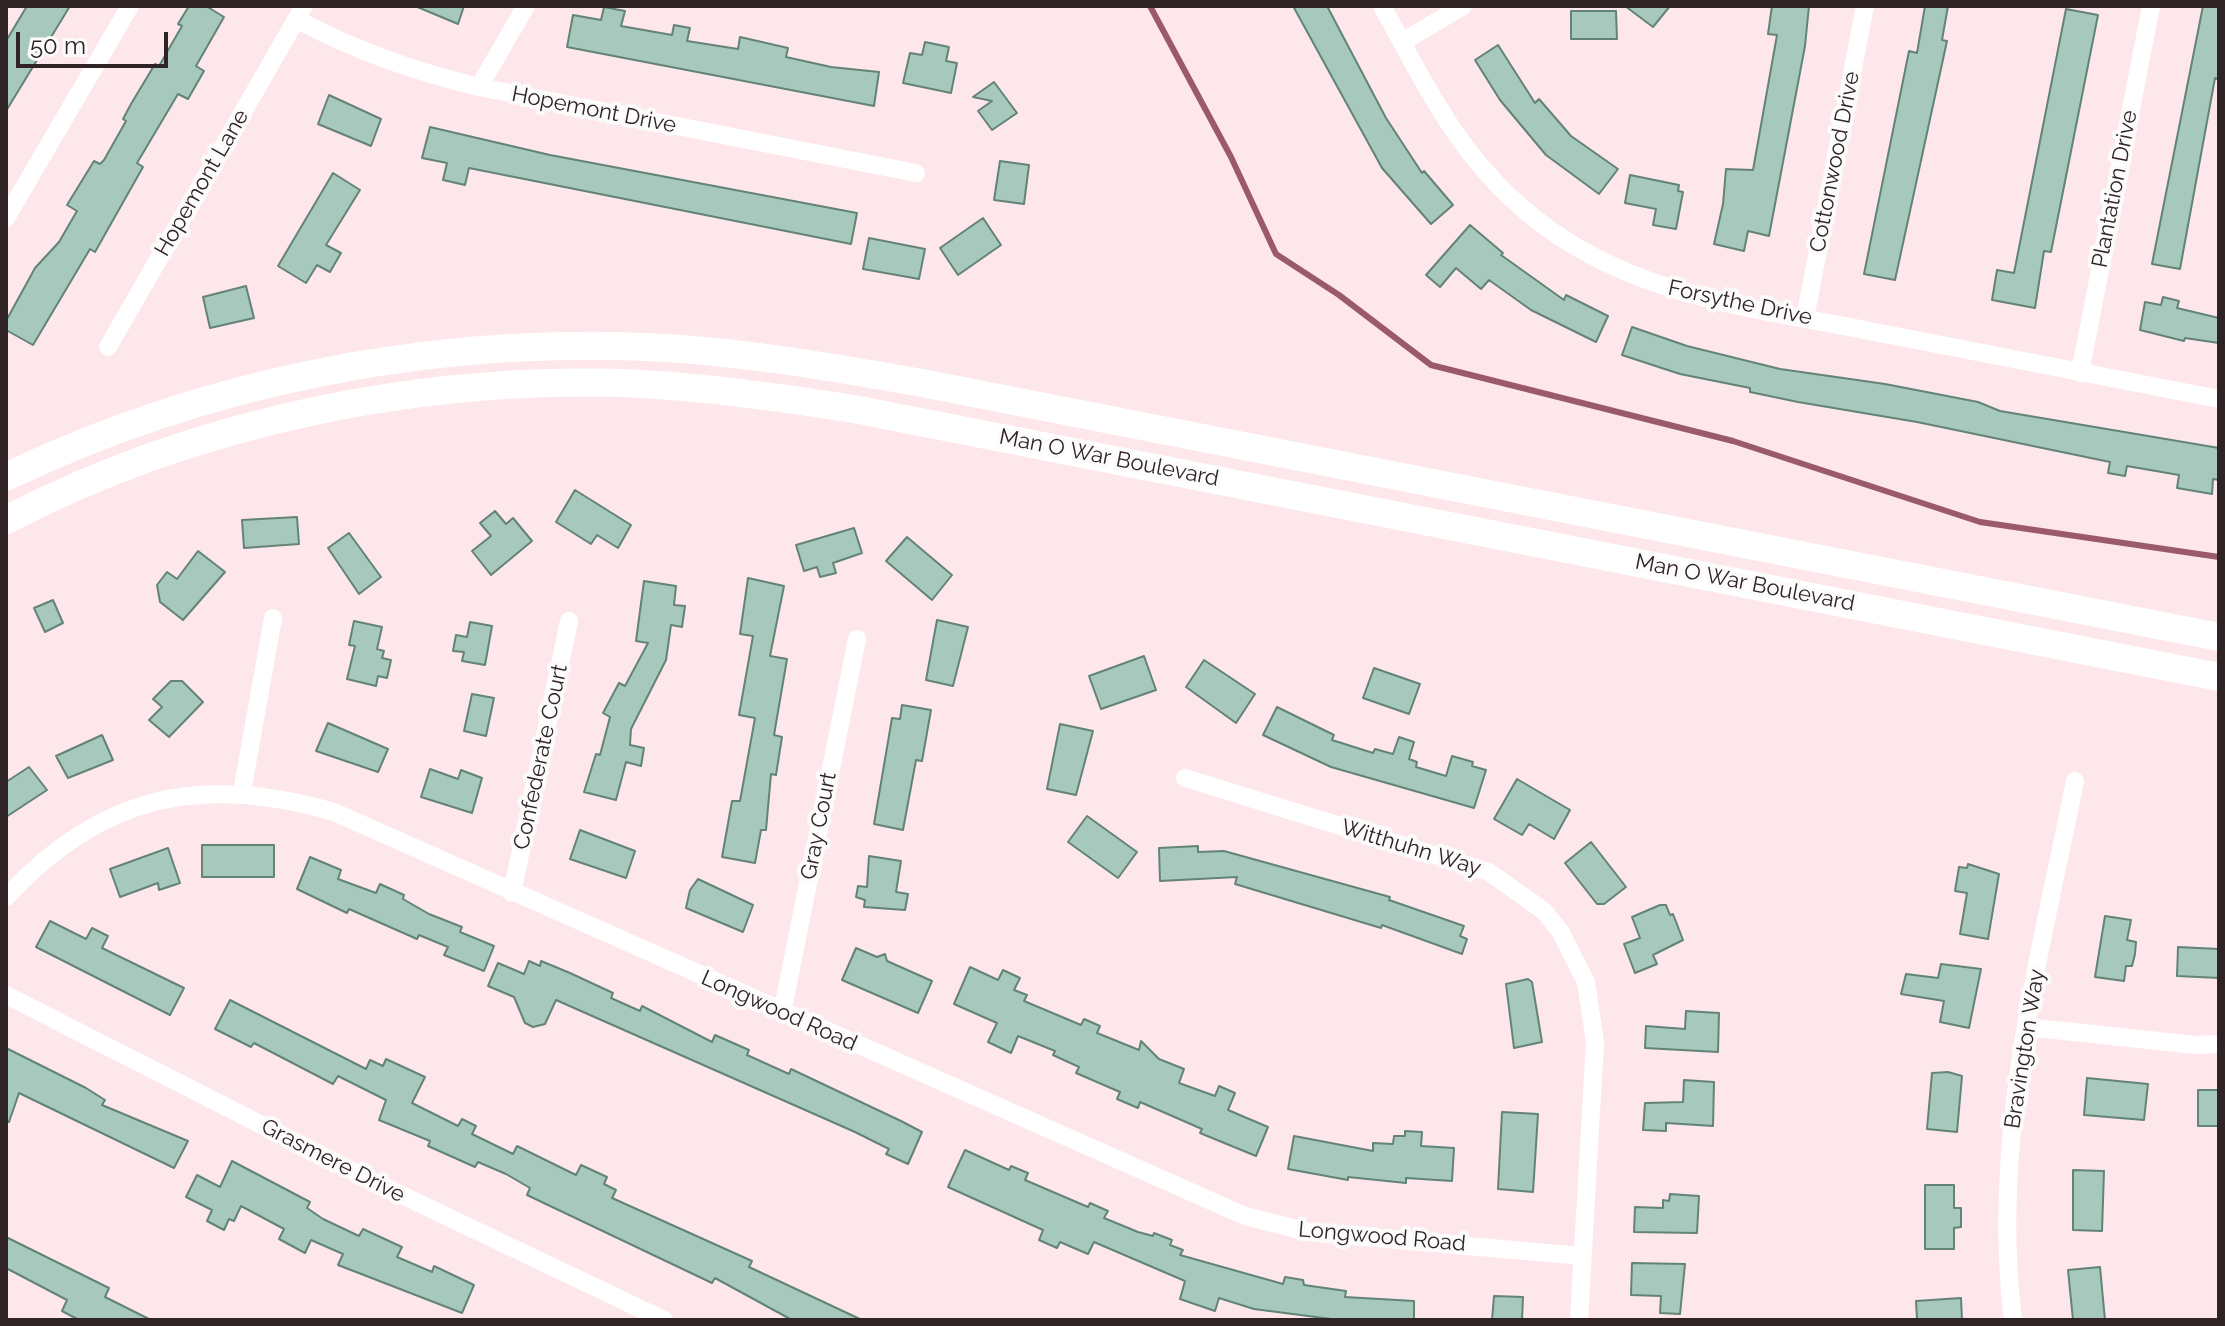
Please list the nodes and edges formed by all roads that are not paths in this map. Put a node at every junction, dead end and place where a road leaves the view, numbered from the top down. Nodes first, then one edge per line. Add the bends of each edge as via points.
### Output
1 (130, 6) edge
2 (526, 6) edge
3 (1382, 6) edge
4 (1463, 6) edge
5 (1865, 6) edge
6 (2151, 6) edge
7 (300, 13) edge
8 (1402, 42) junction
9 (479, 87) junction
10 (916, 173) dead end
11 (6, 218) edge
12 (1805, 318) junction
13 (108, 347) dead end
14 (2080, 373) junction
15 (2219, 399) edge
16 (6, 477) edge
17 (6, 520) edge
18 (273, 618) dead end
19 (569, 621) dead end
20 (2219, 637) edge
21 (857, 639) dead end
22 (2219, 677) edge
23 (1185, 778) dead end
24 (2075, 781) dead end
25 (242, 792) junction
26 (512, 893) junction
27 (6, 897) edge
28 (6, 995) edge
29 (782, 1013) junction
30 (2026, 1027) junction
31 (2219, 1044) edge
32 (1582, 1256) junction
33 (664, 1320) edge
34 (1579, 1320) edge
35 (2013, 1320) edge

1 - 11 street
2 - 9 street
3 - 8 street, Forsythe Drive
4 - 8 street
5 - 12 street, Cottonwood Drive
6 - 14 street, Plantation Drive
7 - 9 street, Hopemont Drive via 385,62
7 - 13 street, Hopemont Lane
8 - 12 street, Forsythe Drive via 1440,114 1473,157 1527,212 1569,243 1648,283
9 - 10 street, Hopemont Drive
12 - 14 street, Forsythe Drive
14 - 15 street, Forsythe Drive
16 - 20 main road, Man O War Boulevard via 160,415 317,373 439,354 582,345 732,353 922,383
17 - 22 main road, Man O War Boulevard via 145,460 285,418 449,391 643,384 867,411
18 - 25 street
19 - 26 street, Confederate Court
21 - 29 street, Gray Court
23 - 32 street, Witthuhn Way via 1489,872 1544,911 1573,954 1593,1014 1595,1068
24 - 30 street, Bravington Way
25 - 26 street, Longwood Road via 334,812
25 - 27 street, Longwood Road via 200,793 111,817 53,851
26 - 29 street, Longwood Road
28 - 33 street, Grasmere Drive via 366,1178
29 - 32 street, Longwood Road via 1213,1204 1274,1226
30 - 31 street
30 - 35 street, Bravington Way via 2008,1172
32 - 34 street, Witthuhn Way

